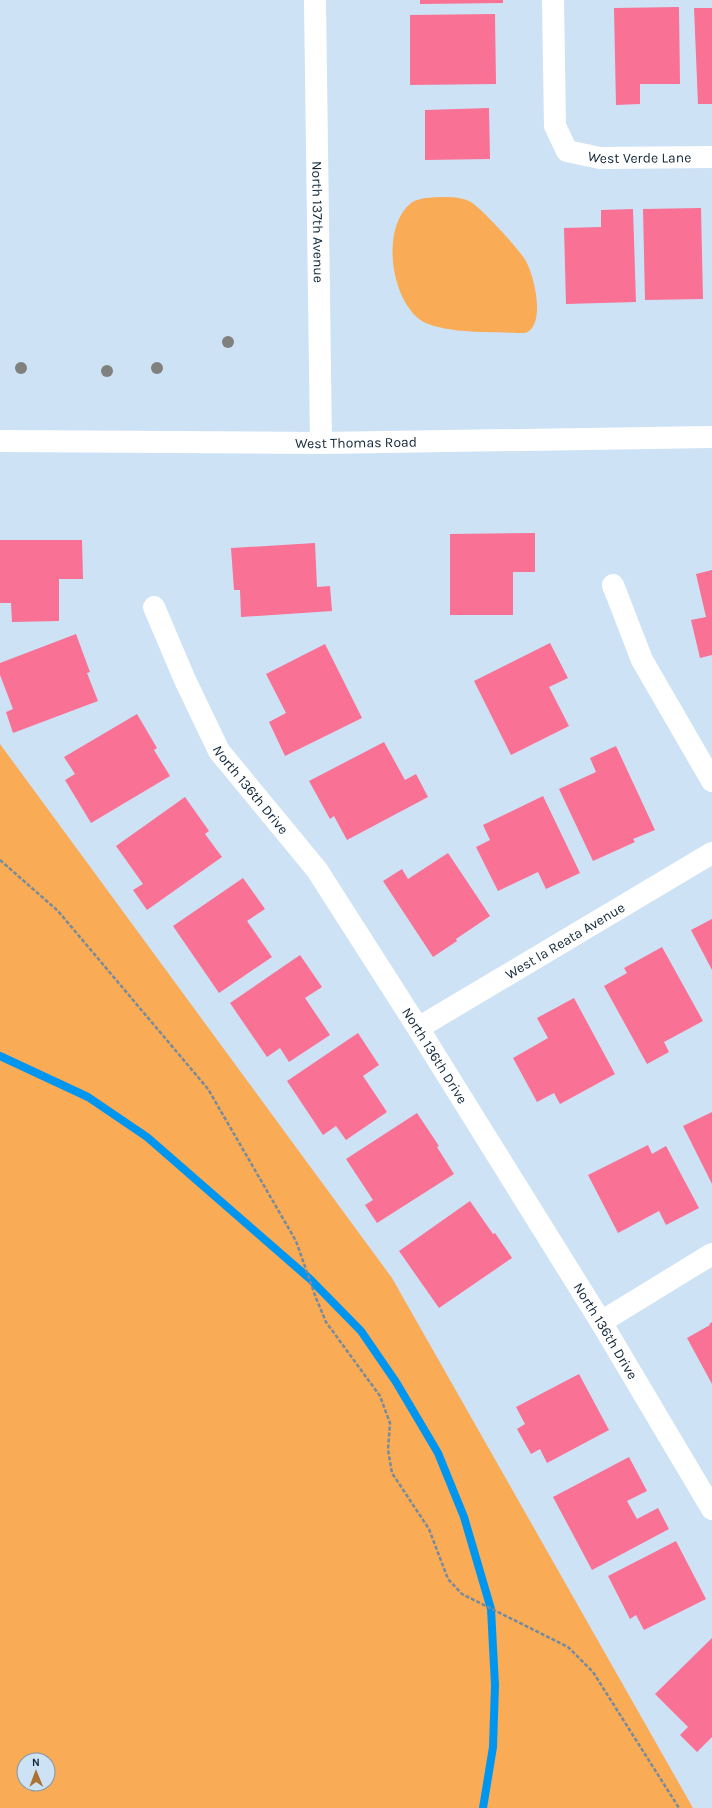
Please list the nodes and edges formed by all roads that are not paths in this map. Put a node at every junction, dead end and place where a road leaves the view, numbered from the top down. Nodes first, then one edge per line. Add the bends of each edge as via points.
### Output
1 (315, 0) edge
2 (553, 0) edge
3 (712, 157) edge
4 (712, 437) edge
5 (0, 441) edge
6 (321, 444) junction
7 (613, 585) dead end
8 (154, 607) dead end
9 (712, 781) edge
10 (712, 853) edge
11 (418, 1028) junction
12 (712, 1254) edge
13 (600, 1322) junction
14 (712, 1509) edge

1 - 6 street, North 137th Avenue
2 - 3 street, West Verde Lane via 555,126 567,151 600,158
4 - 6 street, West Thomas Road
5 - 6 street, West Thomas Road
7 - 9 street via 642,660
8 - 11 street, North 136th Drive via 219,750 317,870
10 - 11 street, West la Reata Avenue
11 - 13 street, North 136th Drive
12 - 13 street
13 - 14 street, North 136th Drive

